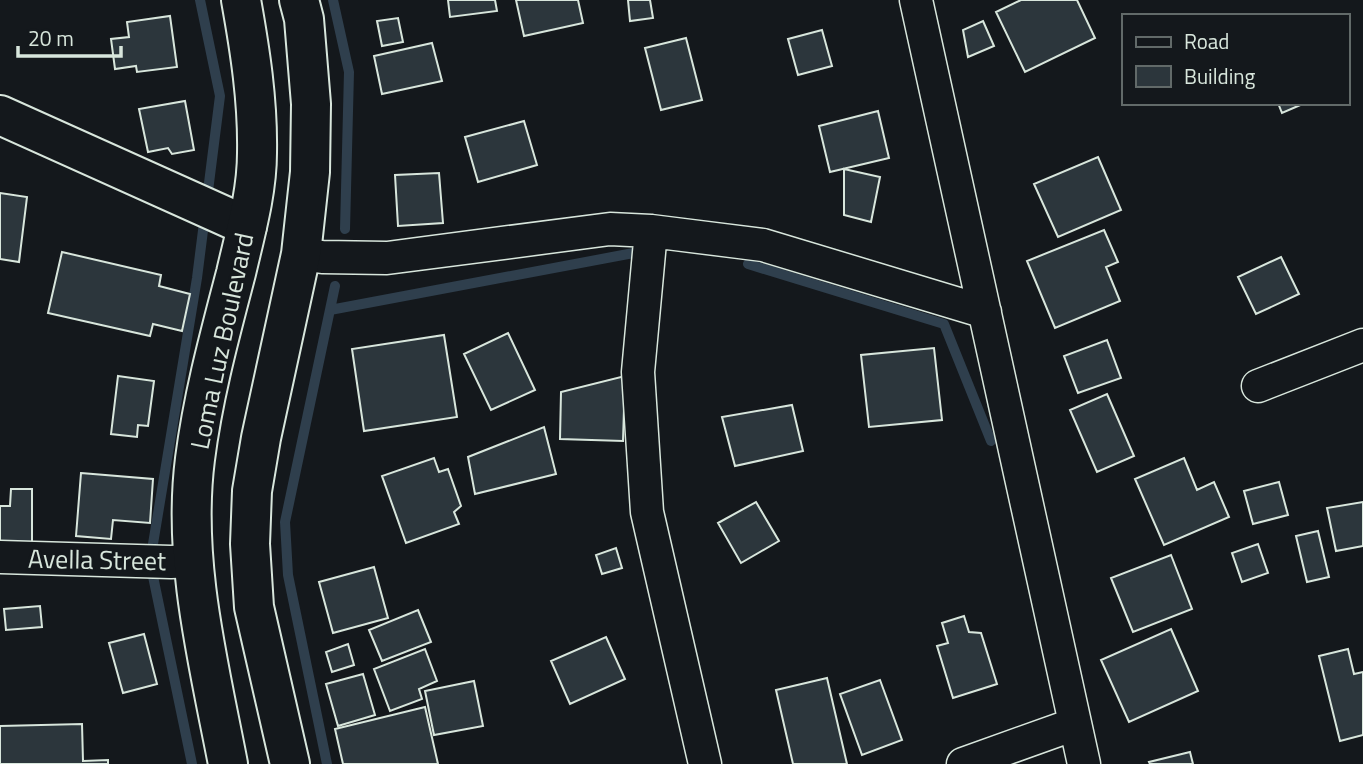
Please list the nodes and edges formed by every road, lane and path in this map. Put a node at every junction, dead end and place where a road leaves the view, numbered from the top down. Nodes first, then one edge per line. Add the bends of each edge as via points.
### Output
1 (241, 0) edge
2 (299, 0) edge
3 (916, 0) edge
4 (0, 115) edge
5 (247, 226) junction
6 (651, 232) junction
7 (301, 254) junction
8 (985, 312) junction
9 (1363, 345) edge
10 (1258, 386) dead end
11 (0, 557) edge
12 (193, 561) junction
13 (1075, 724) junction
14 (228, 764) edge
15 (289, 764) edge
16 (705, 764) edge
17 (963, 764) edge
18 (1084, 764) edge

1 - 5 main road, Loma Luz Boulevard via 255,98 257,154
2 - 7 main road via 311,104 310,172
3 - 8 street
4 - 5 main road
5 - 12 main road, Loma Luz Boulevard via 205,398 195,462
6 - 7 street via 610,229 387,258
6 - 8 street via 763,245
6 - 16 street via 638,372 648,512
7 - 15 main road via 261,438 250,544 254,607
8 - 13 street
9 - 10 street
11 - 12 street, Avella Street
12 - 14 main road, Loma Luz Boulevard
13 - 17 street
13 - 18 street

